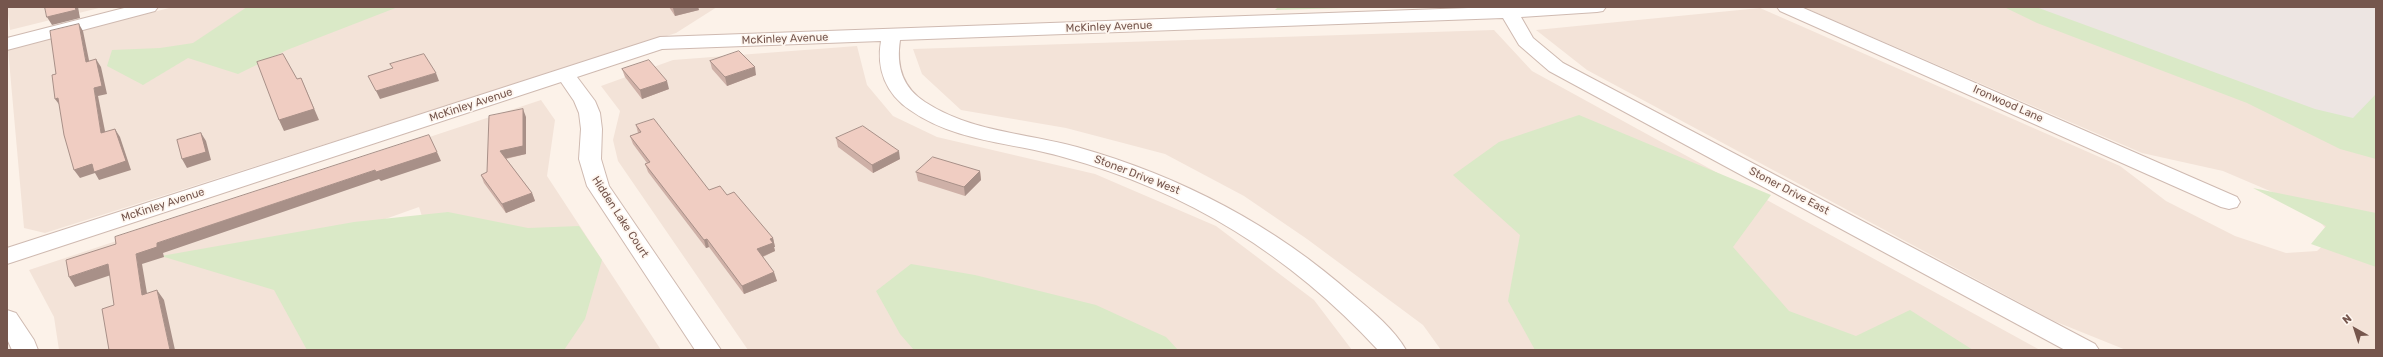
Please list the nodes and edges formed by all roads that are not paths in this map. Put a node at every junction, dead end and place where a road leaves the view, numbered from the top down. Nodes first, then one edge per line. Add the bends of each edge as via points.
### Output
1 (149, 7) edge
2 (1597, 7) edge
3 (1786, 7) edge
4 (1509, 12) junction
5 (891, 35) junction
6 (7, 44) edge
7 (565, 74) junction
8 (2230, 202) dead end
9 (7, 256) edge
10 (7, 319) edge
11 (25, 350) edge
12 (708, 350) edge
13 (1393, 350) edge
14 (2086, 350) edge

1 - 6 street
2 - 4 street, McKinley Avenue
3 - 8 street, Ironwood Lane
4 - 5 street, McKinley Avenue
4 - 14 street, Stoner Drive East via 1526,41 1567,73
5 - 7 street, McKinley Avenue via 660,43
5 - 13 street, Stoner Drive West via 888,62 891,76 901,92 916,106 958,126 1100,160 1194,197 1241,222 1287,252 1328,284 1368,321
7 - 9 street, McKinley Avenue
7 - 12 street, Hidden Lake Court via 586,104 591,119 588,155 592,174 598,186
10 - 11 street via 25,346

